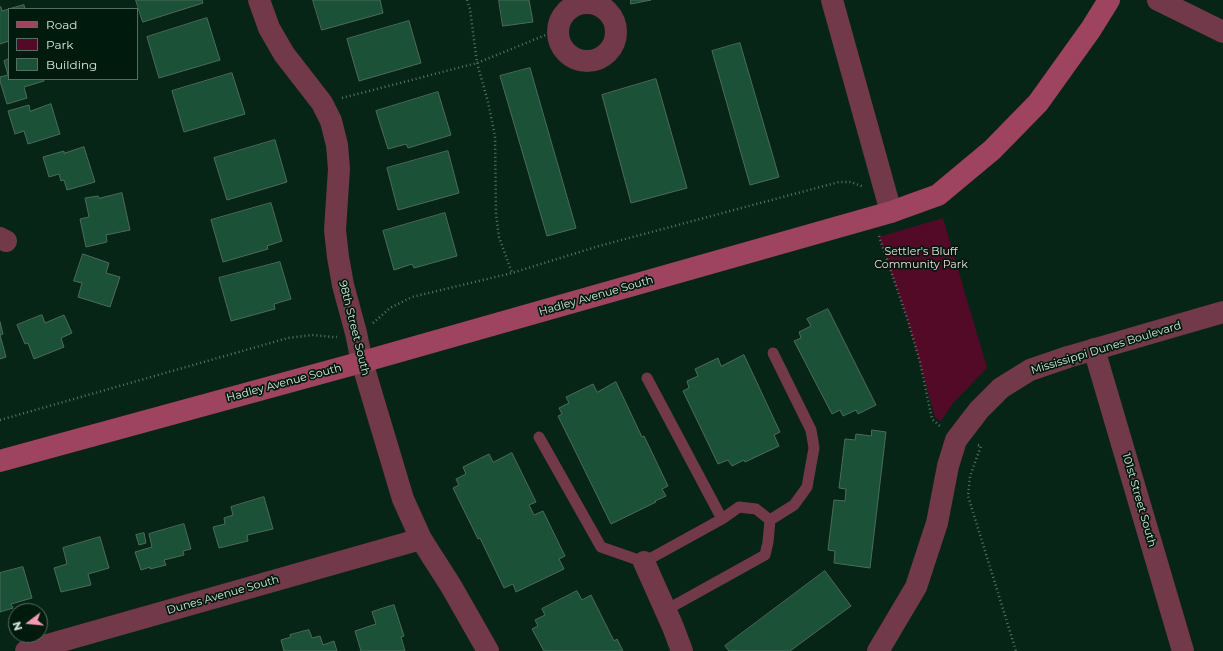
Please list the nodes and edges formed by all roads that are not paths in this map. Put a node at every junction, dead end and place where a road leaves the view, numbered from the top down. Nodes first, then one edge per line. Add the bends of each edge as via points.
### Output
1 (259, 0) edge
2 (832, 0) edge
3 (1109, 0) edge
4 (1158, 0) edge
5 (584, 2) edge
6 (1223, 32) edge
7 (891, 212) junction
8 (1223, 312) edge
9 (1094, 349) junction
10 (773, 353) dead end
11 (362, 362) junction
12 (647, 378) dead end
13 (539, 437) dead end
14 (0, 461) edge
15 (722, 519) junction
16 (770, 520) junction
17 (421, 539) junction
18 (644, 562) junction
19 (666, 610) junction
20 (26, 651) edge
21 (488, 651) edge
22 (682, 651) edge
23 (878, 651) edge
24 (1183, 651) edge

1 - 11 street, 98th Street South via 269,28 284,54 322,103 331,121 338,145 335,230 343,285
2 - 7 street
3 - 7 street, Hadley Avenue South via 1038,103 992,150 938,195
4 - 6 street
5 - 5 street via 574,6 560,21 559,40 571,56 590,61 608,53 616,33 610,15 595,4
7 - 11 street, Hadley Avenue South
8 - 9 street, Mississippi Dunes Boulevard
9 - 23 street, Mississippi Dunes Boulevard via 1030,370 1001,388 979,410 956,440 937,522 916,587
9 - 24 street, 101st Street South
10 - 16 lane via 811,430 814,448 807,487 794,504
11 - 14 street, Hadley Avenue South
11 - 17 street, 98th Street South via 403,499
12 - 15 lane
13 - 18 lane via 601,547
15 - 16 lane via 739,507 756,509
15 - 18 lane
16 - 19 lane via 765,555
17 - 20 street, Dunes Avenue South
17 - 21 street, 98th Street South
18 - 19 street
19 - 22 street

